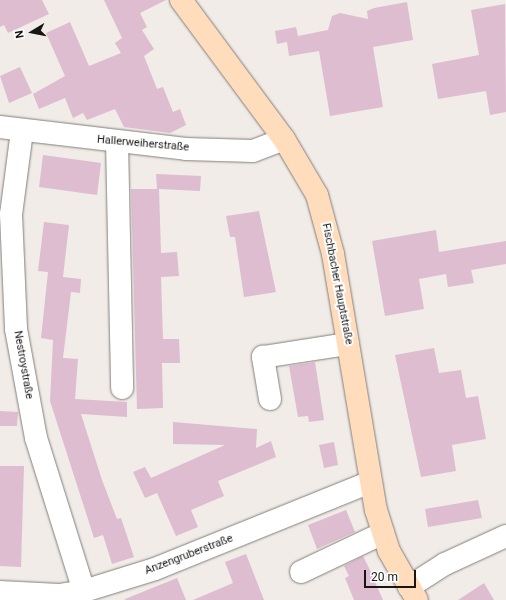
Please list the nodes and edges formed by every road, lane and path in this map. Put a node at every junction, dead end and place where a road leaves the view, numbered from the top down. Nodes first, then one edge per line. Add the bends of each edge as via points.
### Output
1 (181, 0) edge
2 (0, 127) edge
3 (22, 131) junction
4 (284, 139) junction
5 (117, 142) junction
6 (348, 344) junction
7 (122, 388) dead end
8 (270, 399) dead end
9 (370, 482) junction
10 (383, 533) junction
11 (506, 536) edge
12 (301, 572) dead end
13 (84, 591) junction
14 (0, 592) edge
15 (413, 594) edge

1 - 4 main road, Fischbacher Hauptstraße
2 - 3 street, Hallerweiherstraße
3 - 5 street, Hallerweiherstraße
3 - 13 street, Nestroystraße via 11,214 16,330 36,438
4 - 5 street, Hallerweiherstraße via 253,151
4 - 6 main road, Fischbacher Hauptstraße via 317,195 326,224
5 - 7 street
6 - 8 street via 263,357
6 - 9 main road, Fischbacher Hauptstraße
9 - 10 main road, Fischbacher Hauptstraße
9 - 13 street, Anzengruberstraße via 156,569
10 - 12 street
10 - 15 main road, Fischbacher Hauptstraße
11 - 15 street via 445,564
13 - 14 street, Anzengruberstraße via 59,595

